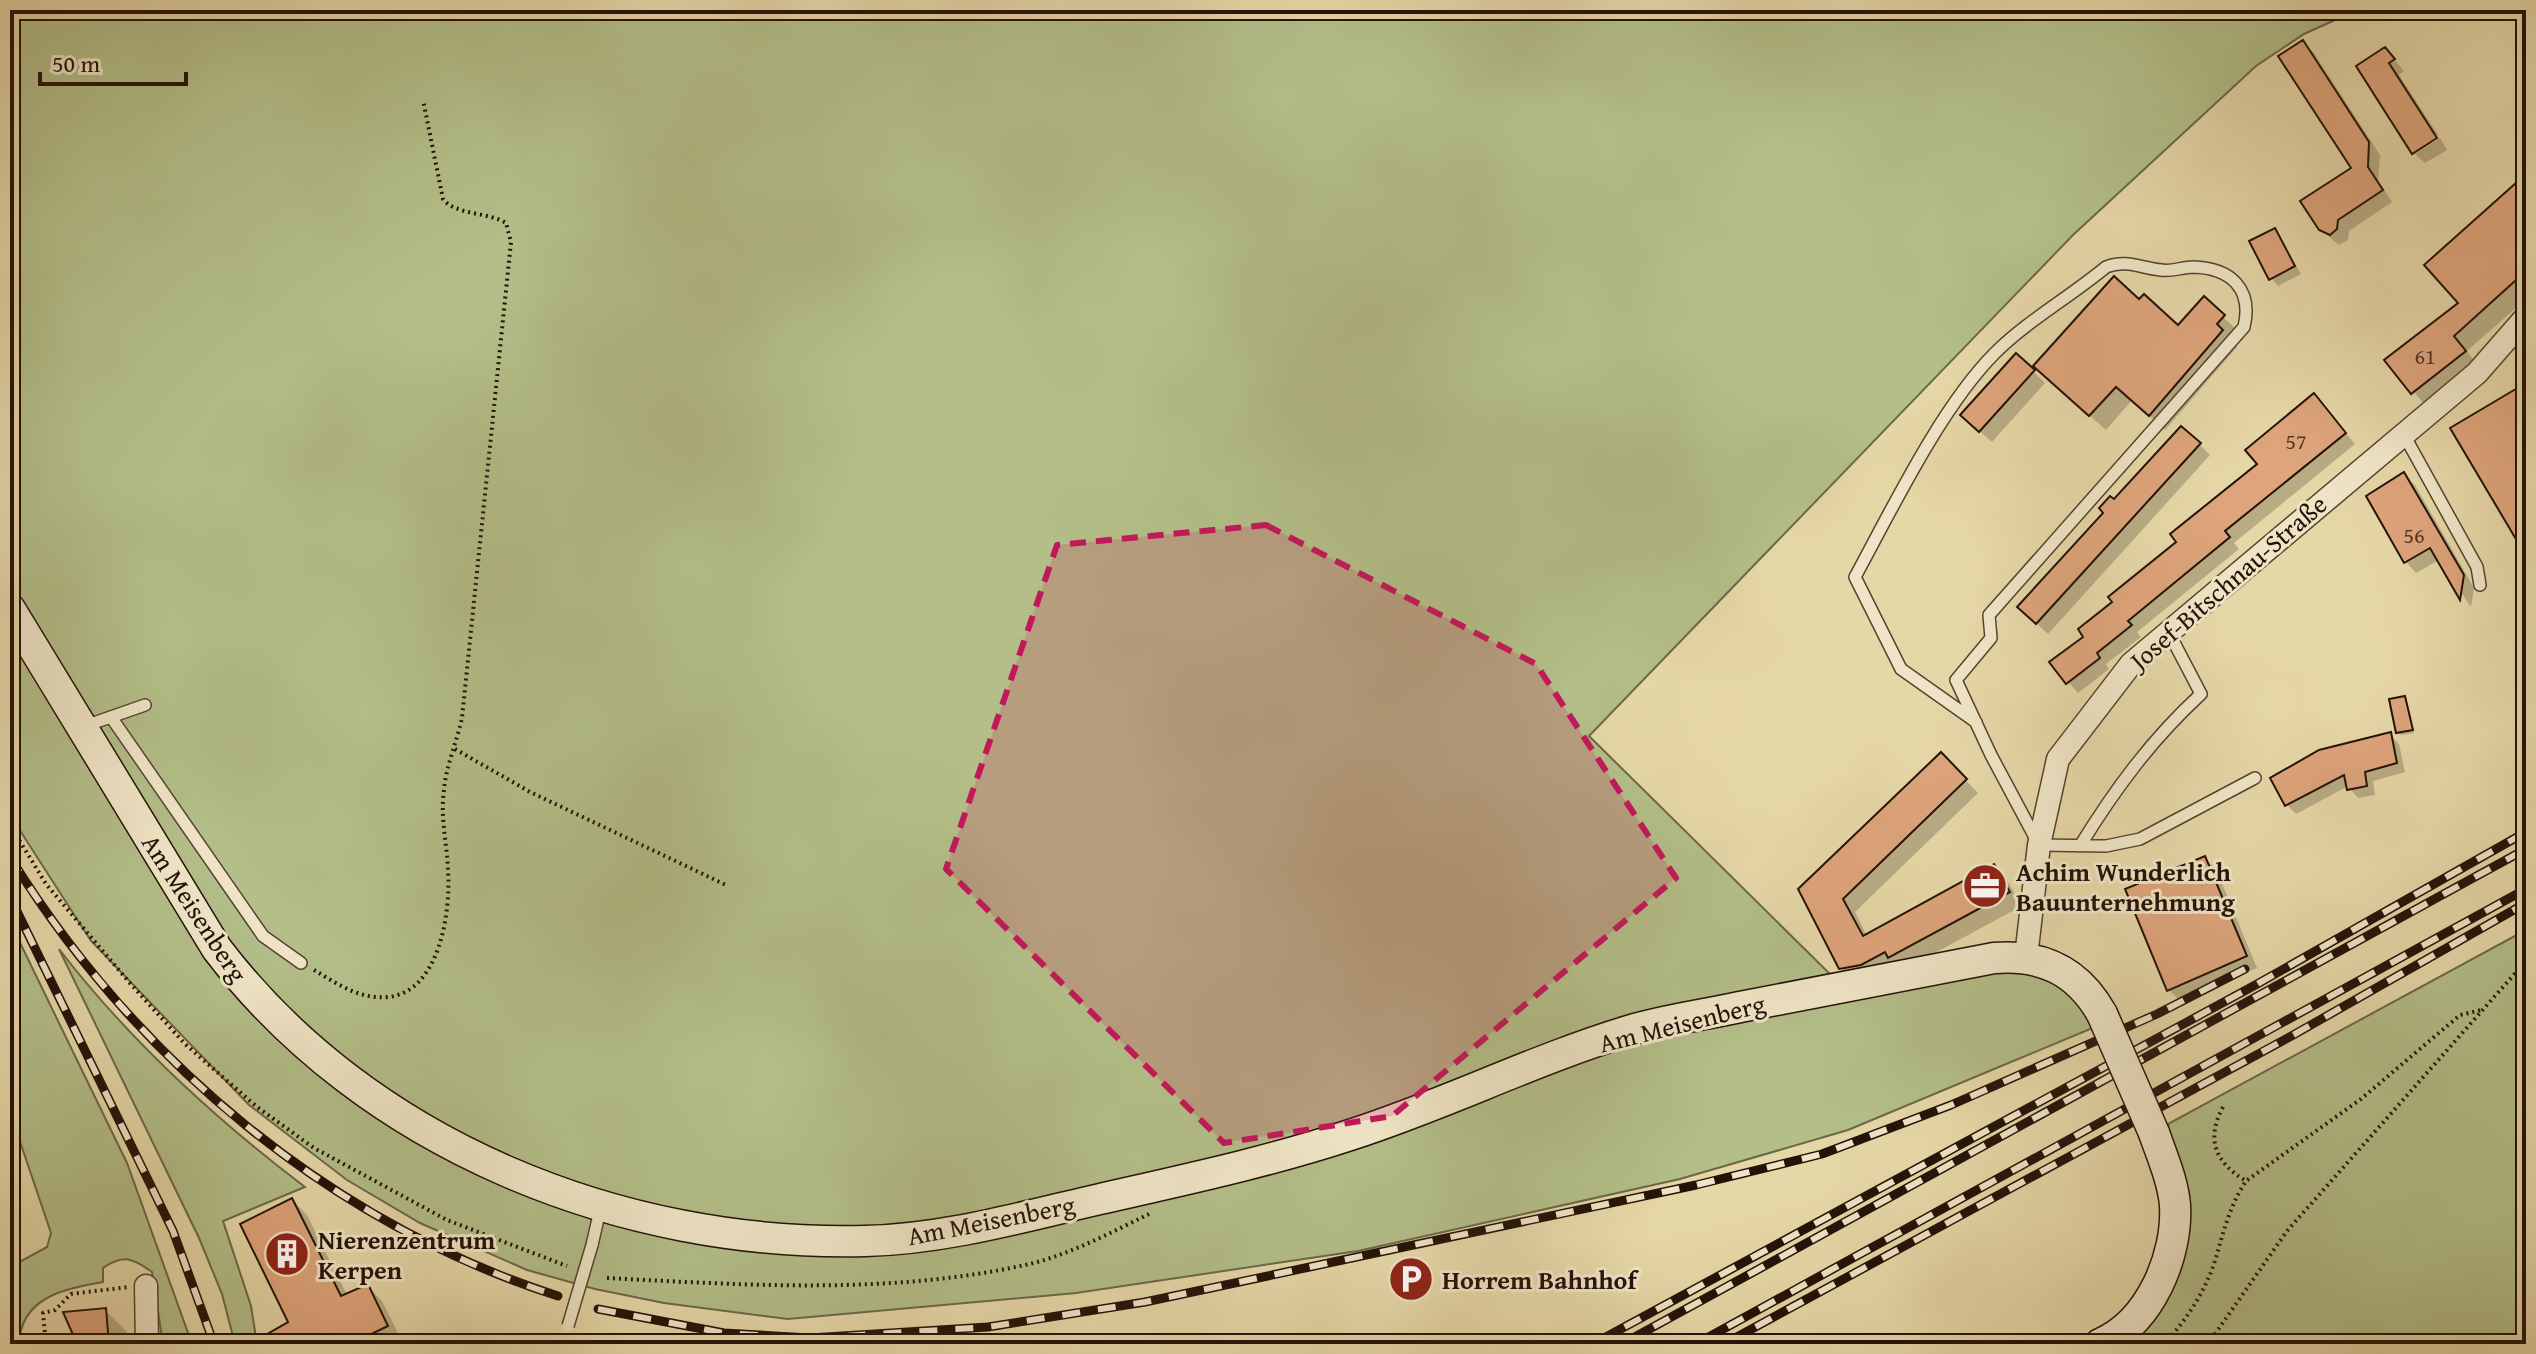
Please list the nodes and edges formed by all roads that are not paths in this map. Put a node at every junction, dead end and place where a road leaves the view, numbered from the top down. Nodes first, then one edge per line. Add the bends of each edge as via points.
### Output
1 (2526, 317) edge
2 (2402, 433) junction
3 (2480, 585) dead end
4 (10, 609) edge
5 (2168, 631) junction
6 (145, 705) dead end
7 (111, 717) junction
8 (1976, 722) junction
9 (80, 727) junction
10 (2255, 778) dead end
11 (2039, 845) junction
12 (2080, 846) junction
13 (2026, 957) junction
14 (301, 963) road end
15 (602, 1206) junction
16 (146, 1286) road end
17 (568, 1326) dead end
18 (147, 1344) edge
19 (2100, 1344) edge

1 - 2 street, Josef-Bitschnau-Straße via 2477,373
2 - 3 lane via 2477,567
2 - 5 street, Josef-Bitschnau-Straße
4 - 9 street, Am Meisenberg
5 - 11 street, Josef-Bitschnau-Straße via 2131,664 2058,759
5 - 12 lane via 2201,694 2118,784
6 - 7 lane
7 - 9 lane
7 - 14 lane via 263,936
8 - 8 lane via 1956,680 1991,638 1989,615 2244,327 2247,296 2238,283 2214,270 2192,267 2164,271 2120,262 2106,267 1994,354 1907,482 1855,577 1901,669
8 - 11 lane
9 - 15 street, Am Meisenberg via 217,949 252,995 306,1046 409,1123 529,1182
10 - 12 lane via 2140,839
11 - 12 lane
11 - 13 street, Josef-Bitschnau-Straße
13 - 15 street, Am Meisenberg via 1994,958 1630,1030 1349,1135 1202,1176 962,1231 865,1241 783,1238
13 - 19 street, bridge via 2069,974 2102,1014 2154,1133 2175,1205 2171,1251 2157,1288 2137,1316
15 - 17 lane, bridge
16 - 18 street

